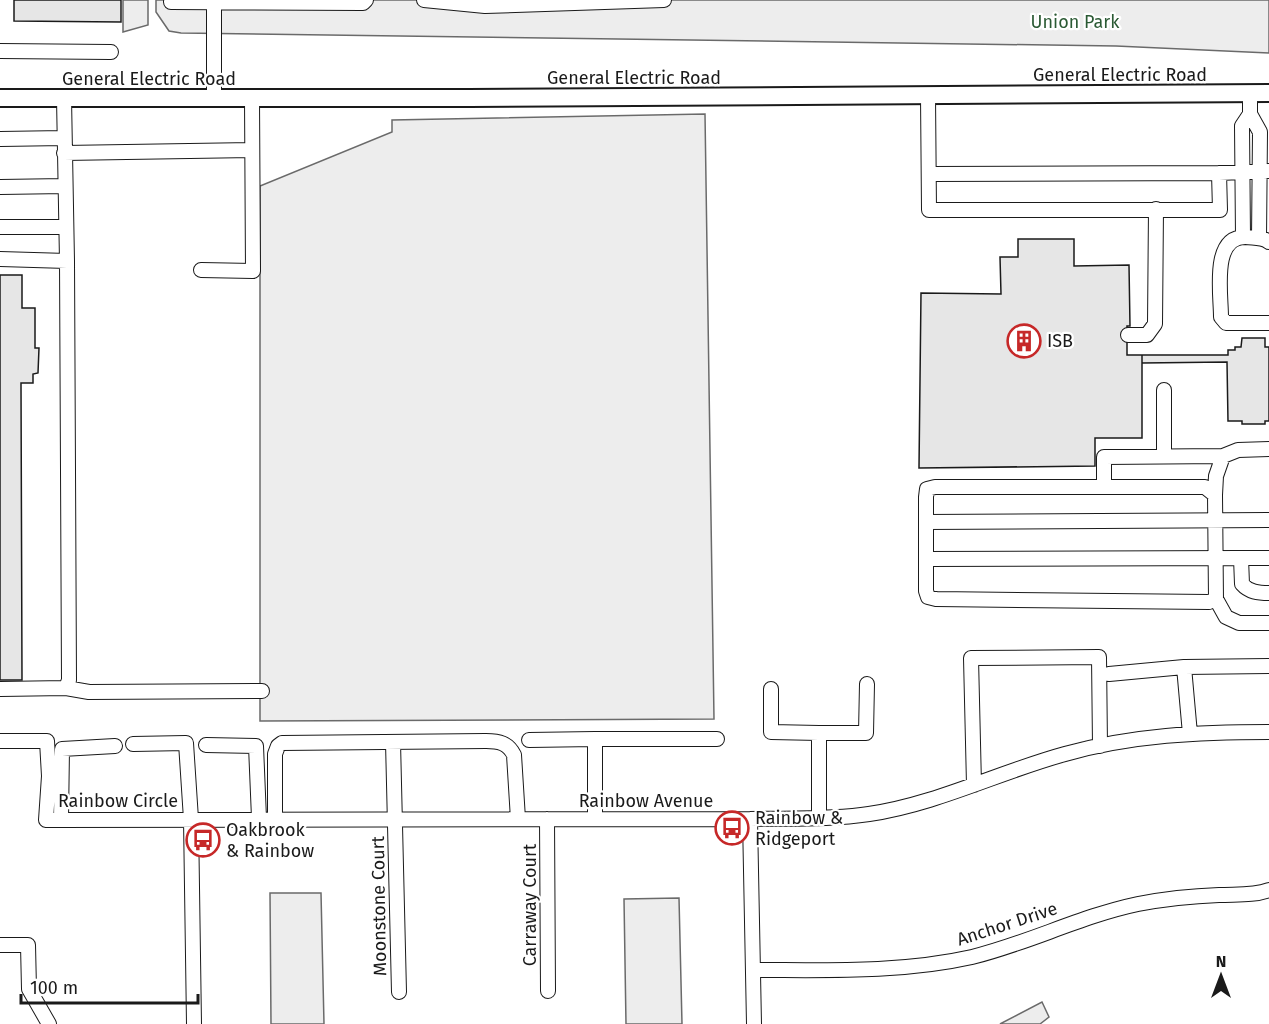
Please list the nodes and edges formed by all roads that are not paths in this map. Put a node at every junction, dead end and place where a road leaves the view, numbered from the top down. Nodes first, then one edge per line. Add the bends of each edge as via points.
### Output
1 (366, 0) edge
2 (424, 0) edge
3 (664, 0) edge
4 (171, 2) dead end
5 (214, 3) junction
6 (0, 51) edge
7 (111, 52) dead end
8 (1269, 93) edge
9 (1250, 94) junction
10 (928, 96) junction
11 (0, 98) edge
12 (64, 98) junction
13 (214, 98) junction
14 (252, 99) junction
15 (1250, 114) junction
16 (64, 138) junction
17 (0, 139) edge
18 (252, 150) junction
19 (64, 153) junction
20 (1264, 171) edge
21 (1242, 172) junction
22 (1219, 173) junction
23 (929, 174) junction
24 (65, 186) junction
25 (0, 187) edge
26 (1156, 209) junction
27 (0, 227) edge
28 (66, 227) junction
29 (1242, 237) junction
30 (1264, 240) edge
31 (0, 259) edge
32 (67, 261) junction
33 (201, 270) dead end
34 (1269, 323) edge
35 (1128, 335) dead end
36 (1164, 390) dead end
37 (1269, 449) edge
38 (1164, 456) junction
39 (1223, 456) junction
40 (1104, 487) junction
41 (1215, 495) junction
42 (1216, 520) junction
43 (1269, 520) edge
44 (926, 522) junction
45 (1217, 558) junction
46 (1241, 558) junction
47 (1269, 558) edge
48 (926, 559) junction
49 (1269, 593) edge
50 (1216, 599) junction
51 (1269, 623) edge
52 (1269, 666) edge
53 (1184, 667) junction
54 (1108, 674) dead end
55 (867, 684) dead end
56 (66, 688) junction
57 (0, 689) edge
58 (771, 689) dead end
59 (262, 691) dead end
60 (1269, 732) edge
61 (819, 733) junction
62 (1190, 734) junction
63 (595, 739) junction
64 (717, 739) dead end
65 (529, 740) dead end
66 (0, 741) edge
67 (393, 742) junction
68 (133, 744) dead end
69 (206, 745) dead end
70 (114, 746) dead end
71 (1100, 746) junction
72 (974, 785) junction
73 (259, 818) junction
74 (274, 818) junction
75 (395, 818) junction
76 (819, 818) junction
77 (61, 819) junction
78 (191, 819) junction
79 (518, 819) junction
80 (547, 819) junction
81 (595, 819) junction
82 (750, 819) junction
83 (1269, 890) edge
84 (0, 945) edge
85 (753, 970) junction
86 (548, 991) dead end
87 (399, 992) dead end
88 (49, 1024) edge
89 (194, 1024) edge
90 (754, 1024) edge

1 - 5 street
2 - 3 street via 485,6
4 - 5 street
5 - 13 street
6 - 7 street
8 - 9 main road, General Electric Road
9 - 10 main road, General Electric Road
9 - 15 street
10 - 14 main road, General Electric Road
10 - 23 street
11 - 12 main road, General Electric Road
12 - 13 main road, General Electric Road
12 - 16 street
13 - 14 main road, General Electric Road
14 - 18 street
15 - 20 street via 1260,132
15 - 21 street via 1242,126
16 - 17 street
16 - 19 street
18 - 19 street
18 - 33 street via 253,271
19 - 24 street
20 - 21 street
20 - 30 street
21 - 22 street
21 - 29 street
22 - 23 street
22 - 26 street via 1220,210
23 - 26 street via 929,210
24 - 25 street
24 - 28 street
26 - 35 street via 1155,324 1147,335
27 - 28 street
28 - 32 street
29 - 30 street
29 - 34 street via 1230,241 1221,260 1221,317 1226,323
31 - 32 street
32 - 56 street
36 - 38 street
37 - 39 street via 1238,450
38 - 39 street
38 - 40 street via 1104,457
39 - 41 street
40 - 41 street via 1205,487
40 - 44 street via 935,487 927,489
41 - 42 street
42 - 43 street
42 - 44 street
42 - 45 street
44 - 48 street
45 - 46 street
45 - 48 street
45 - 50 street
46 - 47 street
46 - 49 street via 1242,584 1247,590
48 - 50 street via 926,591 928,597 936,599
50 - 51 street via 1226,617 1239,623
52 - 53 street
53 - 54 street
53 - 62 street
55 - 61 street via 866,733
56 - 57 street
56 - 59 street via 89,692
58 - 61 street via 771,732
60 - 62 street, Rainbow Avenue
61 - 76 street
62 - 71 street, Rainbow Avenue
63 - 64 street
63 - 65 street
63 - 81 street
66 - 77 street, Rainbow Circle via 47,741 46,820
67 - 74 street via 282,743 275,754
67 - 75 street, Moonstone Court
67 - 79 street via 505,744 511,748 516,764
68 - 78 street via 186,743
69 - 73 street via 256,746
70 - 77 street via 62,749
71 - 72 street, Rainbow Avenue via 1016,768
71 - 72 street via 1099,657 971,658
72 - 76 street, Rainbow Avenue via 916,805
73 - 74 street, Rainbow Avenue
73 - 78 street, Rainbow Avenue
74 - 75 street, Rainbow Avenue
75 - 79 street, Rainbow Avenue
75 - 87 street, Moonstone Court
76 - 82 street, Rainbow Avenue
77 - 78 street, Rainbow Circle
78 - 89 street
79 - 80 street, Rainbow Avenue
80 - 81 street, Rainbow Avenue
80 - 86 street, Carraway Court
81 - 82 street, Rainbow Avenue
82 - 85 street
83 - 85 street, Anchor Drive via 1120,908 1000,950 942,963 877,969
84 - 88 street via 27,945 29,989
85 - 90 street

